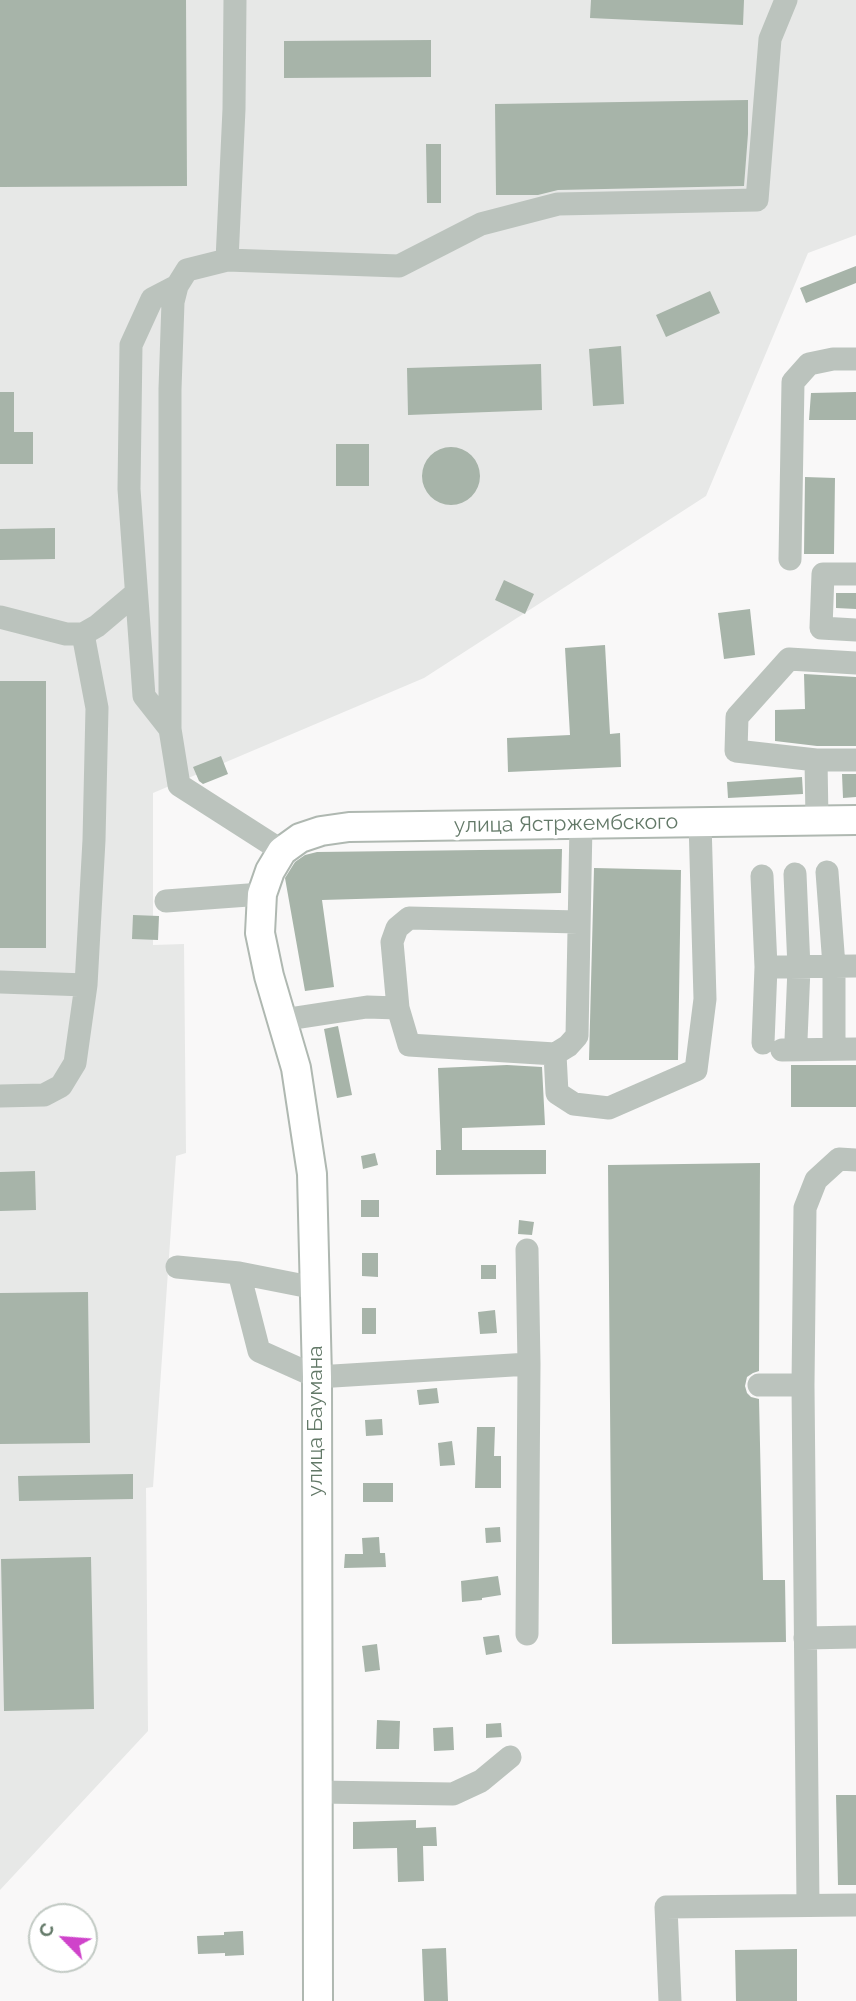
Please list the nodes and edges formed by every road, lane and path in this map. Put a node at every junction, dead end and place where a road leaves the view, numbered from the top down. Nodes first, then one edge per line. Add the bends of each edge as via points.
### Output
1 (235, 0) edge
2 (786, 0) edge
3 (227, 260) junction
4 (177, 286) junction
5 (856, 359) edge
6 (170, 389) junction
7 (130, 392) junction
8 (790, 559) dead end
9 (856, 574) edge
10 (136, 593) junction
11 (0, 617) edge
12 (856, 630) edge
13 (83, 634) junction
14 (856, 663) edge
15 (170, 729) junction
16 (816, 760) junction
17 (856, 760) edge
18 (817, 820) junction
19 (856, 820) edge
20 (700, 822) junction
21 (582, 824) junction
22 (282, 851) junction
23 (827, 872) dead end
24 (795, 874) dead end
25 (762, 876) dead end
26 (262, 894) junction
27 (166, 901) dead end
28 (578, 922) junction
29 (845, 966) edge
30 (766, 967) junction
31 (799, 968) junction
32 (0, 982) edge
33 (86, 985) junction
34 (398, 1008) junction
35 (282, 1020) junction
36 (780, 1045) junction
37 (845, 1046) edge
38 (555, 1054) junction
39 (0, 1096) edge
40 (856, 1160) edge
41 (527, 1250) dead end
42 (177, 1267) dead end
43 (239, 1273) junction
44 (315, 1289) junction
45 (530, 1364) junction
46 (317, 1377) junction
47 (759, 1385) dead end
48 (803, 1385) junction
49 (527, 1634) dead end
50 (856, 1636) edge
51 (806, 1638) junction
52 (510, 1757) dead end
53 (318, 1792) junction
54 (808, 1905) junction
55 (856, 1905) edge
56 (318, 2001) edge
57 (670, 2001) edge

1 - 3 street
2 - 3 street via 770,39 757,201 558,204 481,224 399,266
3 - 4 street via 187,271
4 - 6 street
4 - 7 street via 152,299 131,345
5 - 8 street via 809,364 793,382
6 - 7 street
6 - 15 street
7 - 10 street via 129,489
9 - 12 street via 823,573 821,628
10 - 13 street
10 - 15 street via 144,696
11 - 13 street
13 - 33 street via 97,708
14 - 16 street via 789,659 737,716 736,751
15 - 22 street via 179,785
16 - 17 street
16 - 18 street
18 - 19 main road, улица Ястржембского
18 - 20 main road, улица Ястржембского
20 - 21 main road, улица Ястржембского
20 - 38 street via 705,999 696,1070 609,1108 574,1104 557,1093
21 - 22 main road, улица Ястржембского via 349,827 300,838
21 - 28 street
22 - 26 main road, улица Баумана
23 - 29 street
24 - 31 street
25 - 30 street
26 - 27 street
26 - 35 main road, улица Баумана via 260,933
28 - 34 street via 408,918 397,928 392,942
28 - 38 street via 577,1036
29 - 31 street
29 - 37 street
30 - 31 street
30 - 36 street
31 - 36 street
32 - 33 street
33 - 39 street via 75,1063 61,1086 44,1095
34 - 35 street via 368,1007
34 - 38 street via 410,1045
35 - 44 main road, улица Баумана via 296,1068 313,1174
36 - 37 street
40 - 48 street via 839,1159 831,1166 816,1181 805,1208
41 - 45 street
42 - 43 street
43 - 44 street
43 - 46 street via 259,1351
44 - 46 main road, улица Баумана
45 - 46 street
45 - 49 street
46 - 53 main road, улица Баумана
47 - 48 street
48 - 51 street
50 - 51 street
51 - 54 street
52 - 53 street via 481,1781 453,1794
53 - 56 main road, улица Баумана
54 - 55 street
54 - 57 street via 666,1907

